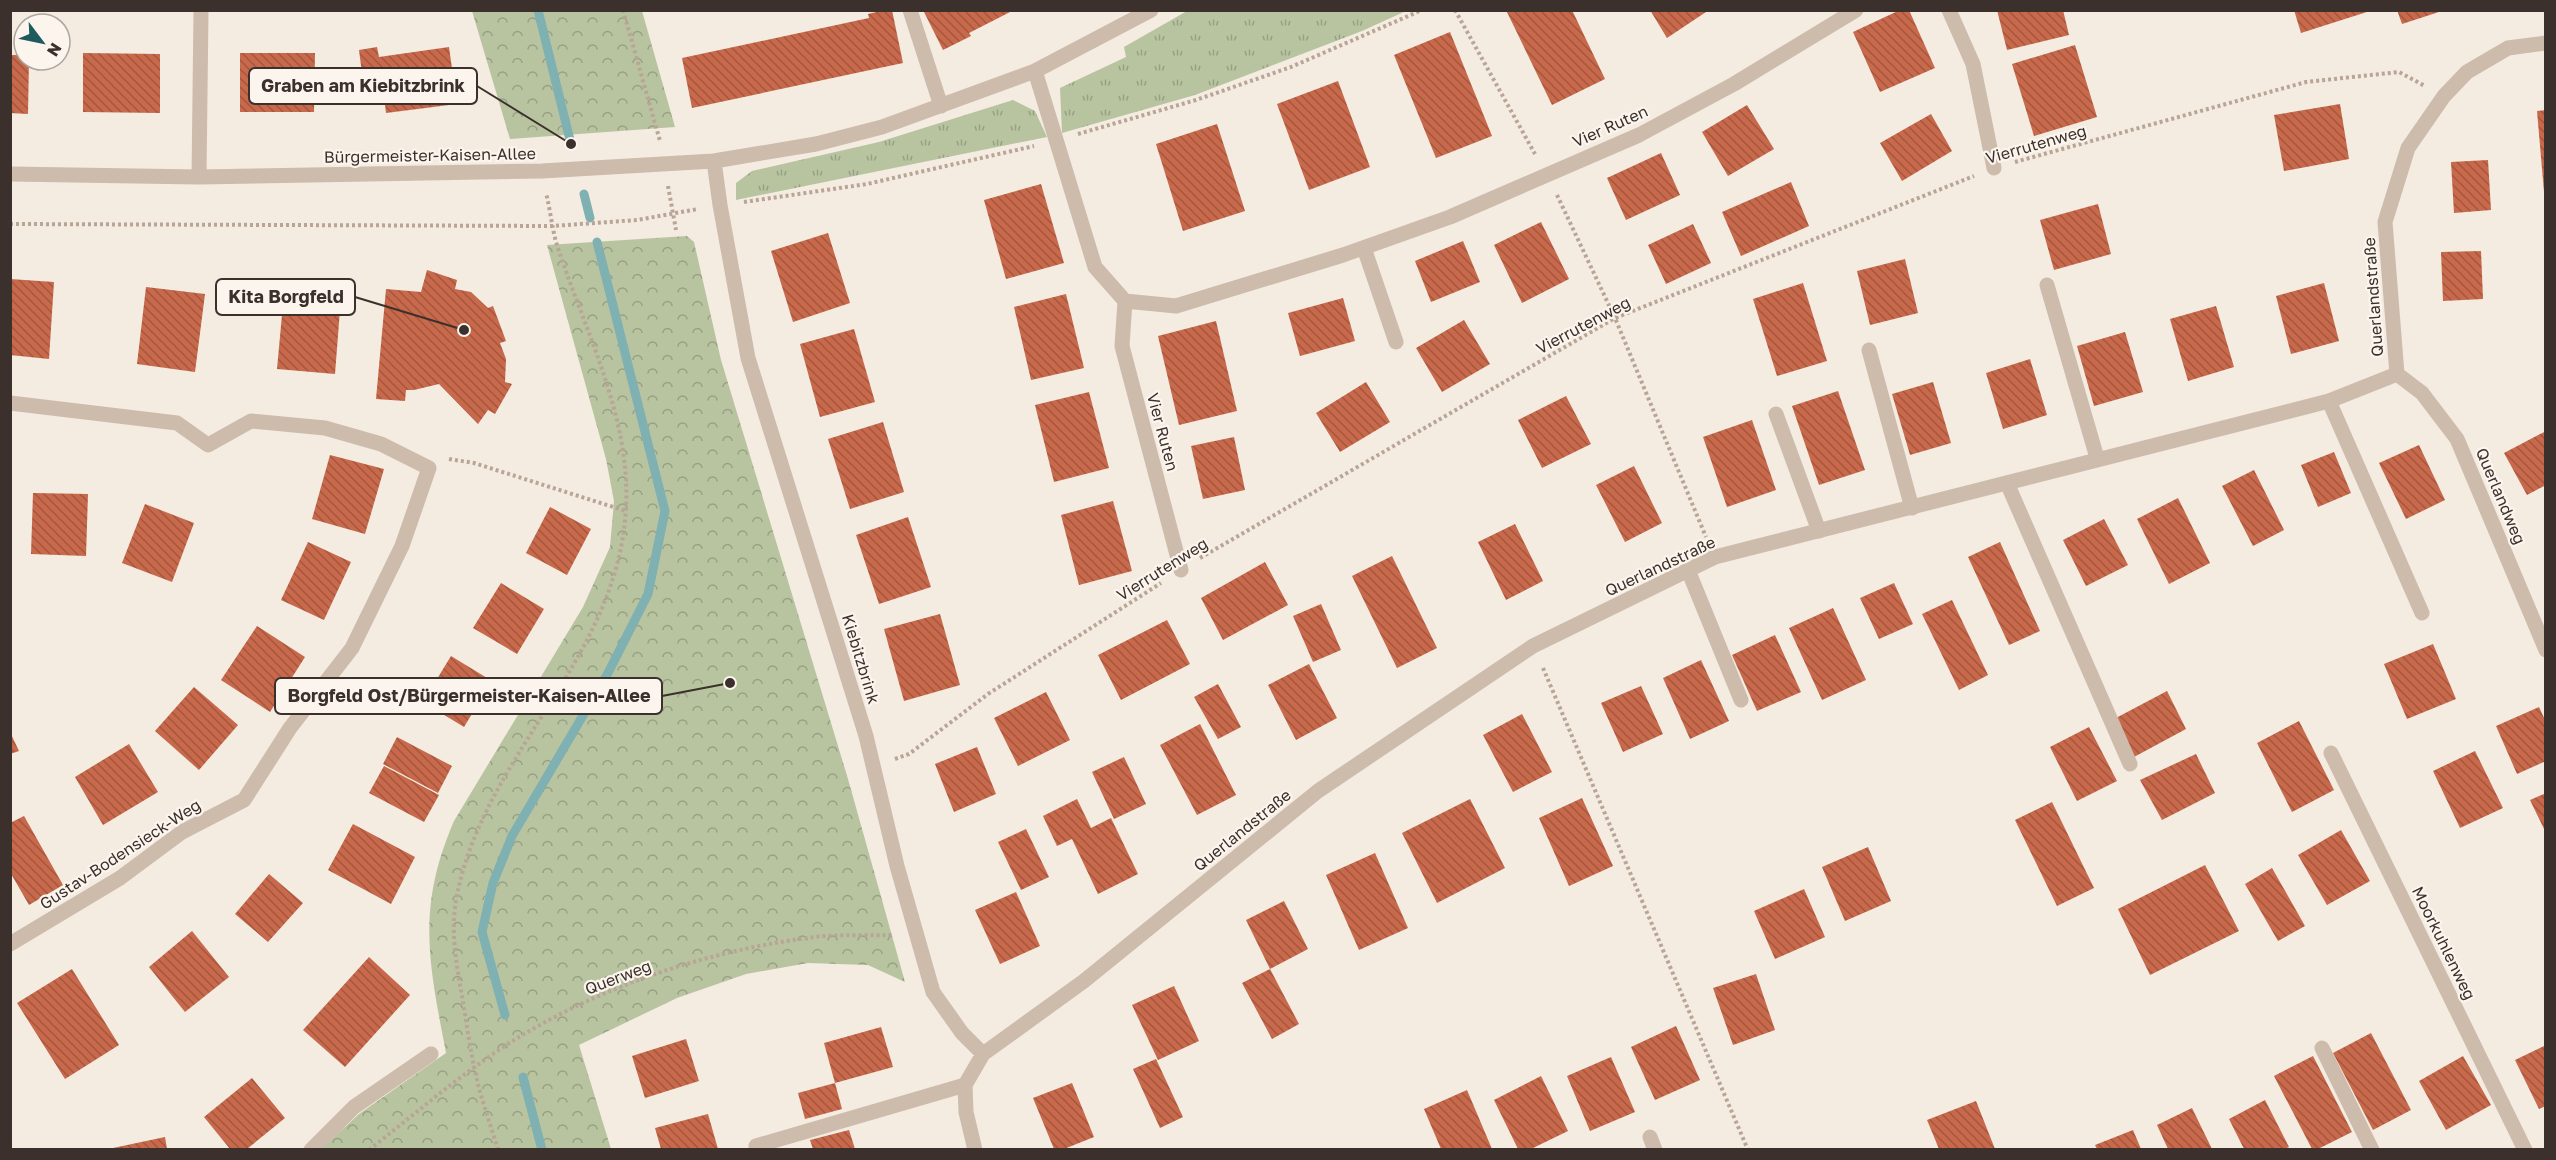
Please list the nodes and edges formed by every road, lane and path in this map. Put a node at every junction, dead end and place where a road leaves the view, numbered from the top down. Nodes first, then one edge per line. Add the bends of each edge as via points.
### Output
1 (201, 10) edge
2 (623, 10) edge
3 (910, 10) edge
4 (1151, 10) edge
5 (1455, 10) edge
6 (1856, 10) edge
7 (1949, 10) edge
8 (2546, 44) edge
9 (1035, 71) junction
10 (2444, 96) junction
11 (942, 106) junction
12 (714, 160) junction
13 (664, 164) junction
14 (1994, 168) junction
15 (542, 171) junction
16 (1546, 173) junction
17 (10, 174) edge
18 (199, 177) junction
19 (720, 205) junction
20 (673, 214) junction
21 (10, 224) edge
22 (553, 226) junction
23 (676, 230) dead end
24 (1364, 248) junction
25 (2047, 285) dead end
26 (1125, 301) junction
27 (1615, 318) junction
28 (1396, 342) dead end
29 (1869, 350) dead end
30 (2397, 374) junction
31 (2329, 401) junction
32 (10, 403) edge
33 (1776, 414) dead end
34 (2097, 458) junction
35 (429, 468) junction
36 (2007, 483) junction
37 (1912, 508) junction
38 (626, 511) junction
39 (1819, 531) junction
40 (1715, 557) junction
41 (1180, 570) junction
42 (1688, 570) junction
43 (2422, 613) dead end
44 (1533, 646) junction
45 (2546, 650) edge
46 (1741, 700) dead end
47 (2331, 753) dead end
48 (2130, 764) dead end
49 (875, 767) junction
50 (917, 934) junction
51 (10, 944) edge
52 (2322, 1048) dead end
53 (431, 1054) dead end
54 (983, 1054) junction
55 (474, 1068) junction
56 (965, 1085) junction
57 (756, 1146) dead end
58 (311, 1149) edge
59 (369, 1149) edge
60 (498, 1149) edge
61 (975, 1149) edge
62 (1748, 1149) edge
63 (2372, 1149) edge
64 (2525, 1149) edge

1 - 18 street
2 - 13 path
3 - 11 street
4 - 9 street, Bürgermeister-Kaisen-Allee
5 - 16 path
6 - 16 street, Vier Ruten via 1734,84 1639,135
7 - 14 street via 1973,64
8 - 10 street, Querlandstraße via 2508,48 2467,72
9 - 11 street, Bürgermeister-Kaisen-Allee
9 - 26 street via 1095,267
10 - 14 path, Vierrutenweg via 2399,72 2306,82
10 - 30 street, Querlandstraße via 2408,148 2385,222
11 - 12 street, Bürgermeister-Kaisen-Allee via 816,144
12 - 13 street, Bürgermeister-Kaisen-Allee
12 - 19 street, Kiebitzbrink
13 - 15 street, Bürgermeister-Kaisen-Allee
13 - 20 path
14 - 27 path, Vierrutenweg
15 - 18 street, Bürgermeister-Kaisen-Allee
15 - 22 path
16 - 24 street, Vier Ruten via 1450,217
16 - 27 path
17 - 18 street, Bürgermeister-Kaisen-Allee
19 - 20 path
19 - 49 street, Kiebitzbrink via 748,358
20 - 22 path
20 - 23 path
21 - 22 path
22 - 38 path via 614,414 624,461
24 - 26 street, Vier Ruten via 1176,306
24 - 28 street
25 - 34 street
26 - 41 street, Vier Ruten via 1122,346
27 - 40 path
27 - 41 path, Vierrutenweg
29 - 37 street
30 - 31 street, Querlandstraße
30 - 45 street, Querlandweg via 2422,393 2457,439
31 - 34 street, Querlandstraße
31 - 43 street
32 - 35 street via 177,423 207,445 251,421 325,428 381,444
33 - 39 street
34 - 36 street, Querlandstraße
35 - 38 path via 450,458 474,463
35 - 51 street, Gustav-Bodensieck-Weg via 402,546 352,648 290,728 244,800 182,832 120,878
36 - 37 street, Querlandstraße
36 - 48 street
37 - 39 street, Querlandstraße
38 - 55 path via 610,593 584,651 495,798 470,850 457,896 453,943
39 - 40 street, Querlandstraße
40 - 42 street, Querlandstraße
41 - 49 path, Vierrutenweg via 988,694 909,754
42 - 44 street, Querlandstraße
42 - 46 street
44 - 54 street, Querlandstraße via 1318,791 1084,981
44 - 62 path
47 - 64 street, Moorkuhlenweg
49 - 50 street, Kiebitzbrink
50 - 54 street, Kiebitzbrink via 933,993
50 - 55 path, Querweg via 815,937 721,954 634,982 568,1010
52 - 63 street
53 - 58 street via 354,1107
54 - 56 street
55 - 59 path, Querweg
55 - 60 path
56 - 57 street
56 - 61 street via 966,1112

